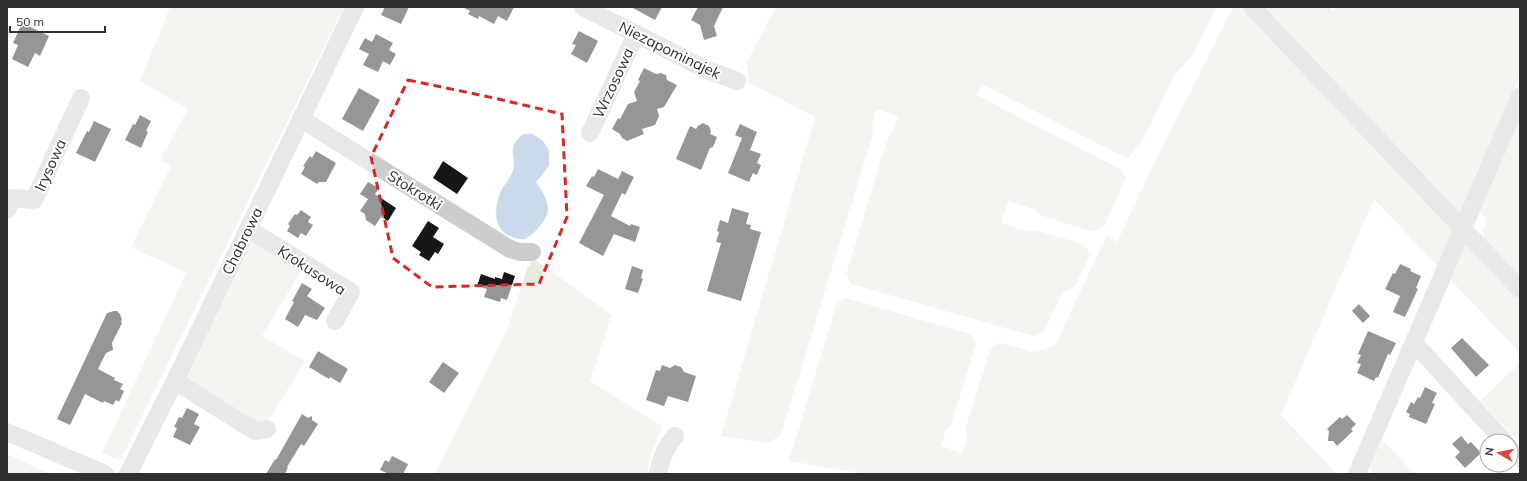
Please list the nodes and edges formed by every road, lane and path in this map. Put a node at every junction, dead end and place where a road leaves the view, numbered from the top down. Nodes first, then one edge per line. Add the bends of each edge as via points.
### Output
1 (355, 7) edge
2 (583, 7) edge
3 (1252, 7) edge
4 (636, 34) junction
5 (737, 81) dead end
6 (1520, 96) edge
7 (81, 98) dead end
8 (301, 119) junction
9 (590, 133) dead end
10 (7, 210) edge
11 (1463, 228) junction
12 (248, 229) junction
13 (532, 252) dead end
14 (1520, 289) edge
15 (335, 321) dead end
16 (1414, 343) junction
17 (175, 381) junction
18 (267, 429) dead end
19 (7, 432) edge
20 (1497, 433) edge
21 (675, 436) dead end
22 (105, 474) edge
23 (128, 474) edge
24 (658, 474) edge
25 (1357, 474) edge

1 - 8 street, Chabrowa
2 - 4 street, Niezapominajek
3 - 11 street
4 - 5 street, Niezapominajek via 705,69
4 - 9 street, Wrzosowa
6 - 11 street
7 - 10 street, Irysowa via 34,200 13,198
8 - 12 street, Chabrowa
8 - 13 street, Stokrotki via 510,249
11 - 14 street
11 - 16 street
12 - 15 street, Krokusowa via 351,292
12 - 17 street, Chabrowa
16 - 20 street
16 - 25 street
17 - 18 street via 255,431
17 - 23 street, Chabrowa
19 - 22 street
21 - 24 street via 662,456

